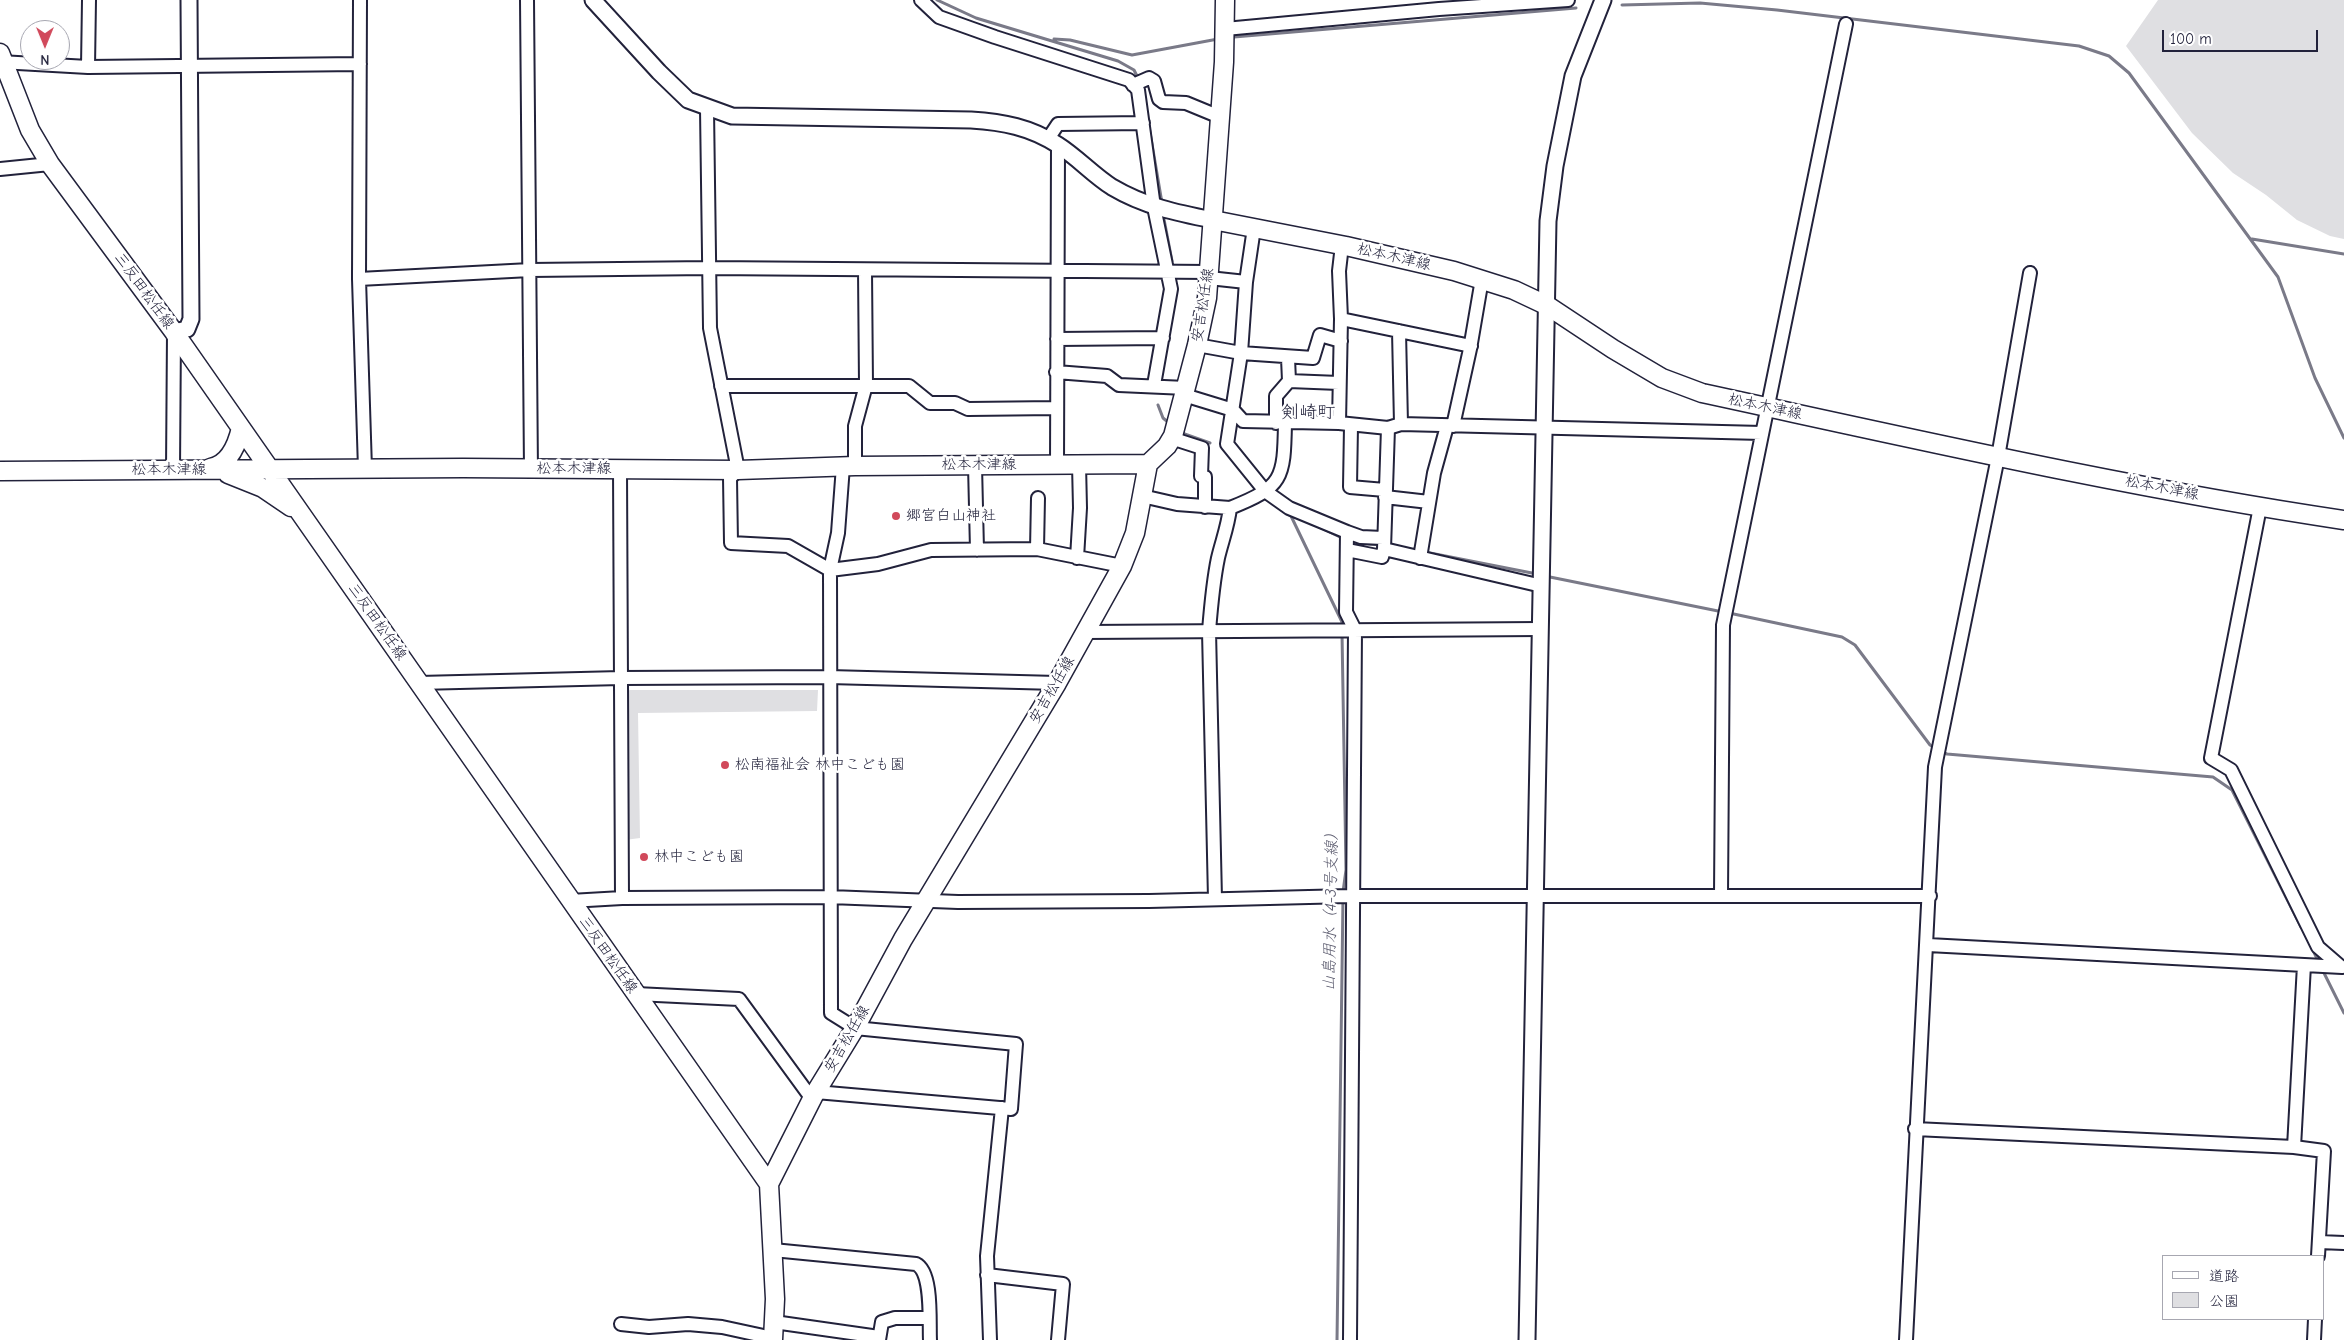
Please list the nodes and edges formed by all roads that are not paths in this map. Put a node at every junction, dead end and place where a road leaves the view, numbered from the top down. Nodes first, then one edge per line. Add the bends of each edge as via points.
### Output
1 (89, 0) edge
2 (188, 0) edge
3 (360, 0) edge
4 (527, 0) edge
5 (593, 0) edge
6 (921, 0) edge
7 (1225, 0) edge
8 (1568, 0) edge
9 (1603, 0) edge
10 (1846, 24) dead end
11 (1225, 29) junction
12 (1, 59) edge
13 (360, 64) junction
14 (189, 66) junction
15 (88, 67) junction
16 (1133, 85) junction
17 (707, 108) junction
18 (1220, 117) junction
19 (1143, 123) junction
20 (1053, 142) junction
21 (50, 164) junction
22 (0, 169) edge
23 (1161, 208) junction
24 (1213, 220) junction
25 (1254, 228) junction
26 (1342, 245) junction
27 (709, 268) junction
28 (530, 270) junction
29 (865, 270) junction
30 (1058, 271) junction
31 (1173, 271) junction
32 (2030, 273) dead end
33 (1209, 275) junction
34 (359, 279) junction
35 (1482, 279) junction
36 (1246, 282) junction
37 (1548, 306) junction
38 (1341, 319) junction
39 (1399, 331) junction
40 (174, 332) junction
41 (1164, 338) junction
42 (1057, 339) junction
43 (1341, 341) junction
44 (1197, 345) junction
45 (1471, 346) junction
46 (1241, 353) junction
47 (1288, 358) junction
48 (1056, 372) junction
49 (1289, 381) junction
50 (1339, 383) junction
51 (866, 385) junction
52 (1154, 385) junction
53 (721, 386) junction
54 (1185, 391) junction
55 (1768, 407) junction
56 (1056, 408) junction
57 (1233, 410) junction
58 (1280, 423) junction
59 (1345, 424) junction
60 (1402, 424) junction
61 (1450, 426) junction
62 (241, 428) junction
63 (1388, 428) junction
64 (1546, 428) junction
65 (1174, 431) junction
66 (1762, 433) junction
67 (1998, 457) junction
68 (1079, 464) junction
69 (1148, 464) junction
70 (975, 465) junction
71 (1058, 465) junction
72 (849, 466) junction
73 (208, 469) junction
74 (365, 469) junction
75 (620, 469) junction
76 (173, 470) junction
77 (268, 470) junction
78 (316, 470) junction
79 (531, 470) junction
80 (738, 470) junction
81 (0, 471) edge
82 (1266, 491) junction
83 (1385, 494) junction
84 (1142, 496) junction
85 (1038, 498) dead end
86 (1429, 502) junction
87 (1205, 506) junction
88 (2260, 507) junction
89 (1230, 508) junction
90 (300, 512) junction
91 (2344, 520) edge
92 (1347, 532) junction
93 (1383, 545) junction
94 (1037, 549) junction
95 (977, 550) junction
96 (1348, 550) junction
97 (1421, 553) junction
98 (1077, 558) junction
99 (1122, 566) junction
100 (830, 570) junction
101 (1542, 579) junction
102 (1541, 629) junction
103 (1347, 630) junction
104 (1209, 631) junction
105 (1085, 632) junction
106 (829, 677) junction
107 (621, 678) junction
108 (419, 683) junction
109 (1057, 683) junction
110 (1721, 895) junction
111 (1347, 896) junction
112 (1536, 896) junction
113 (1930, 896) junction
114 (830, 897) junction
115 (622, 898) junction
116 (927, 900) junction
117 (1215, 900) junction
118 (570, 901) junction
119 (1928, 945) junction
120 (2314, 965) junction
121 (2342, 967) edge
122 (636, 994) junction
123 (855, 1028) junction
124 (814, 1096) junction
125 (1002, 1108) junction
126 (1915, 1129) junction
127 (2294, 1147) junction
128 (769, 1184) junction
129 (2320, 1242) junction
130 (2344, 1243) edge
131 (773, 1250) junction
132 (2318, 1255) edge
133 (988, 1275) junction
134 (929, 1318) junction
135 (2315, 1320) edge
136 (621, 1324) dead end
137 (720, 1326) junction
138 (773, 1333) edge
139 (649, 1334) edge
140 (879, 1338) edge
141 (719, 1340) edge
142 (930, 1340) edge
143 (990, 1340) edge
144 (1058, 1340) edge
145 (1350, 1340) edge
146 (1527, 1340) edge
147 (1906, 1340) edge
148 (2314, 1340) edge

1 - 15 street
2 - 14 street
3 - 13 street
4 - 28 street
5 - 17 street via 680,93
6 - 16 street via 939,17 1129,80
7 - 11 main road, 安吉松任線
8 - 11 street
9 - 37 street via 1574,76 1554,166 1548,221
10 - 55 street
11 - 18 main road, 安吉松任線
12 - 15 street
12 - 21 main road, 三反田松任線 via 30,130
13 - 14 street
13 - 34 street
14 - 15 street
14 - 40 street via 191,319 187,329
16 - 18 street via 1149,78 1154,81 1163,102 1186,103
16 - 19 street via 1138,90
17 - 20 street via 732,116 1001,122 1020,126
17 - 27 street
18 - 24 main road, 安吉松任線
19 - 20 street via 1058,124
19 - 23 street
20 - 23 street via 1112,186
20 - 30 street
21 - 22 street
21 - 40 main road, 三反田松任線
23 - 24 street
23 - 31 street
24 - 25 main road, 松本木津線
24 - 33 main road, 安吉松任線
25 - 26 main road, 松本木津線
25 - 36 street
26 - 35 main road, 松本木津線
26 - 38 street via 1338,271
27 - 28 street
27 - 29 street
27 - 53 street via 710,328
28 - 34 street
28 - 79 street
29 - 30 street
29 - 51 street
30 - 31 street
30 - 42 street
31 - 33 street
31 - 41 street
32 - 67 street
33 - 36 street
33 - 44 main road, 安吉松任線
34 - 74 street
35 - 37 main road, 松本木津線
35 - 45 street
36 - 46 street
37 - 55 main road, 松本木津線 via 1662,378 1702,393
37 - 64 street
38 - 39 street
38 - 43 street
39 - 45 street
39 - 60 street
40 - 62 main road, 三反田松任線
40 - 76 street
41 - 42 street
41 - 52 street
42 - 48 street
43 - 47 street via 1320,335 1313,358
43 - 50 street
44 - 46 street
44 - 54 main road, 安吉松任線
45 - 61 street
46 - 47 street
46 - 57 street
47 - 49 street
48 - 52 street via 1106,376 1119,385
48 - 56 street
49 - 50 street
49 - 58 street via 1276,396
50 - 59 street
51 - 53 street
51 - 56 street via 909,386 930,403 955,404 968,409
51 - 72 street
52 - 54 street
53 - 80 street
54 - 57 street
54 - 65 main road, 安吉松任線
55 - 66 street
55 - 67 main road, 松本木津線
56 - 71 street
57 - 58 street via 1243,421
57 - 82 street via 1227,444
58 - 59 street
58 - 82 street via 1284,463 1274,484
59 - 63 street
59 - 83 street via 1350,487
60 - 61 street
60 - 63 street
61 - 64 street
61 - 86 street
62 - 73 main road via 238,443 227,459
62 - 77 main road, 三反田松任線
62 - 78 main road via 276,456 294,465
63 - 83 street
64 - 66 street
64 - 101 street
65 - 69 main road, 安吉松任線 via 1167,446
65 - 87 street via 1202,448 1200,476 1205,477
66 - 110 street via 1725,613
67 - 88 main road, 松本木津線
67 - 113 street via 1938,754
68 - 69 main road, 松本木津線
68 - 71 main road, 松本木津線
68 - 98 street
69 - 84 main road, 安吉松任線
70 - 71 main road, 松本木津線
70 - 72 main road, 松本木津線
70 - 95 street
72 - 80 main road, 松本木津線
72 - 100 street
73 - 76 main road, 松本木津線
73 - 77 main road, 松本木津線
73 - 90 main road via 263,488
74 - 78 main road, 松本木津線
74 - 79 main road, 松本木津線
75 - 79 main road, 松本木津線
75 - 80 main road, 松本木津線
75 - 107 street
76 - 81 main road, 松本木津線
77 - 78 main road, 松本木津線
77 - 90 main road, 三反田松任線
78 - 90 main road via 300,477 291,488
80 - 100 street via 730,478 731,543 788,546
82 - 89 street
82 - 92 street via 1289,508
83 - 86 street
83 - 93 street
84 - 87 street
84 - 99 main road, 安吉松任線 via 1135,533
85 - 94 street
86 - 97 street
87 - 89 street
88 - 91 main road, 松本木津線
88 - 121 street via 2211,758 2231,770 2318,947
89 - 104 street via 1218,558
90 - 108 main road, 三反田松任線
92 - 93 street
92 - 96 street
93 - 96 street via 1382,557
93 - 97 street
94 - 95 street
94 - 98 street
95 - 100 street via 931,550 878,564
96 - 103 street
97 - 101 street
98 - 99 street
99 - 105 main road, 安吉松任線
100 - 106 street
101 - 102 street
102 - 103 street
102 - 112 street
103 - 104 street
103 - 111 street
104 - 105 street
104 - 117 street
105 - 109 main road, 安吉松任線
106 - 107 street
106 - 109 street
106 - 114 street
107 - 108 street
107 - 115 street
108 - 118 main road, 三反田松任線
109 - 116 main road, 安吉松任線
110 - 112 street
110 - 113 street
111 - 112 street
111 - 117 street
111 - 145 street
112 - 146 street
113 - 119 street
114 - 115 street
114 - 116 street
114 - 123 street via 831,1013
115 - 118 street
116 - 117 street
116 - 123 main road, 安吉松任線
118 - 122 main road, 三反田松任線
119 - 120 street
119 - 126 street
120 - 121 street
120 - 127 street
122 - 124 street via 739,999
122 - 128 main road, 三反田松任線
123 - 124 main road, 安吉松任線
123 - 125 street via 1016,1044 1011,1109
124 - 125 street
124 - 128 main road, 安吉松任線
125 - 133 street via 987,1256
126 - 127 street
126 - 147 street
127 - 129 street via 2324,1151
128 - 131 main road
129 - 130 street
129 - 132 street
131 - 134 street via 921,1266 927,1278
131 - 138 main road
133 - 143 street
133 - 144 street via 1063,1284
134 - 140 street via 895,1318 882,1322
134 - 142 street
135 - 148 street
136 - 139 street
137 - 138 street
137 - 139 street via 688,1324
137 - 141 street
138 - 140 street

